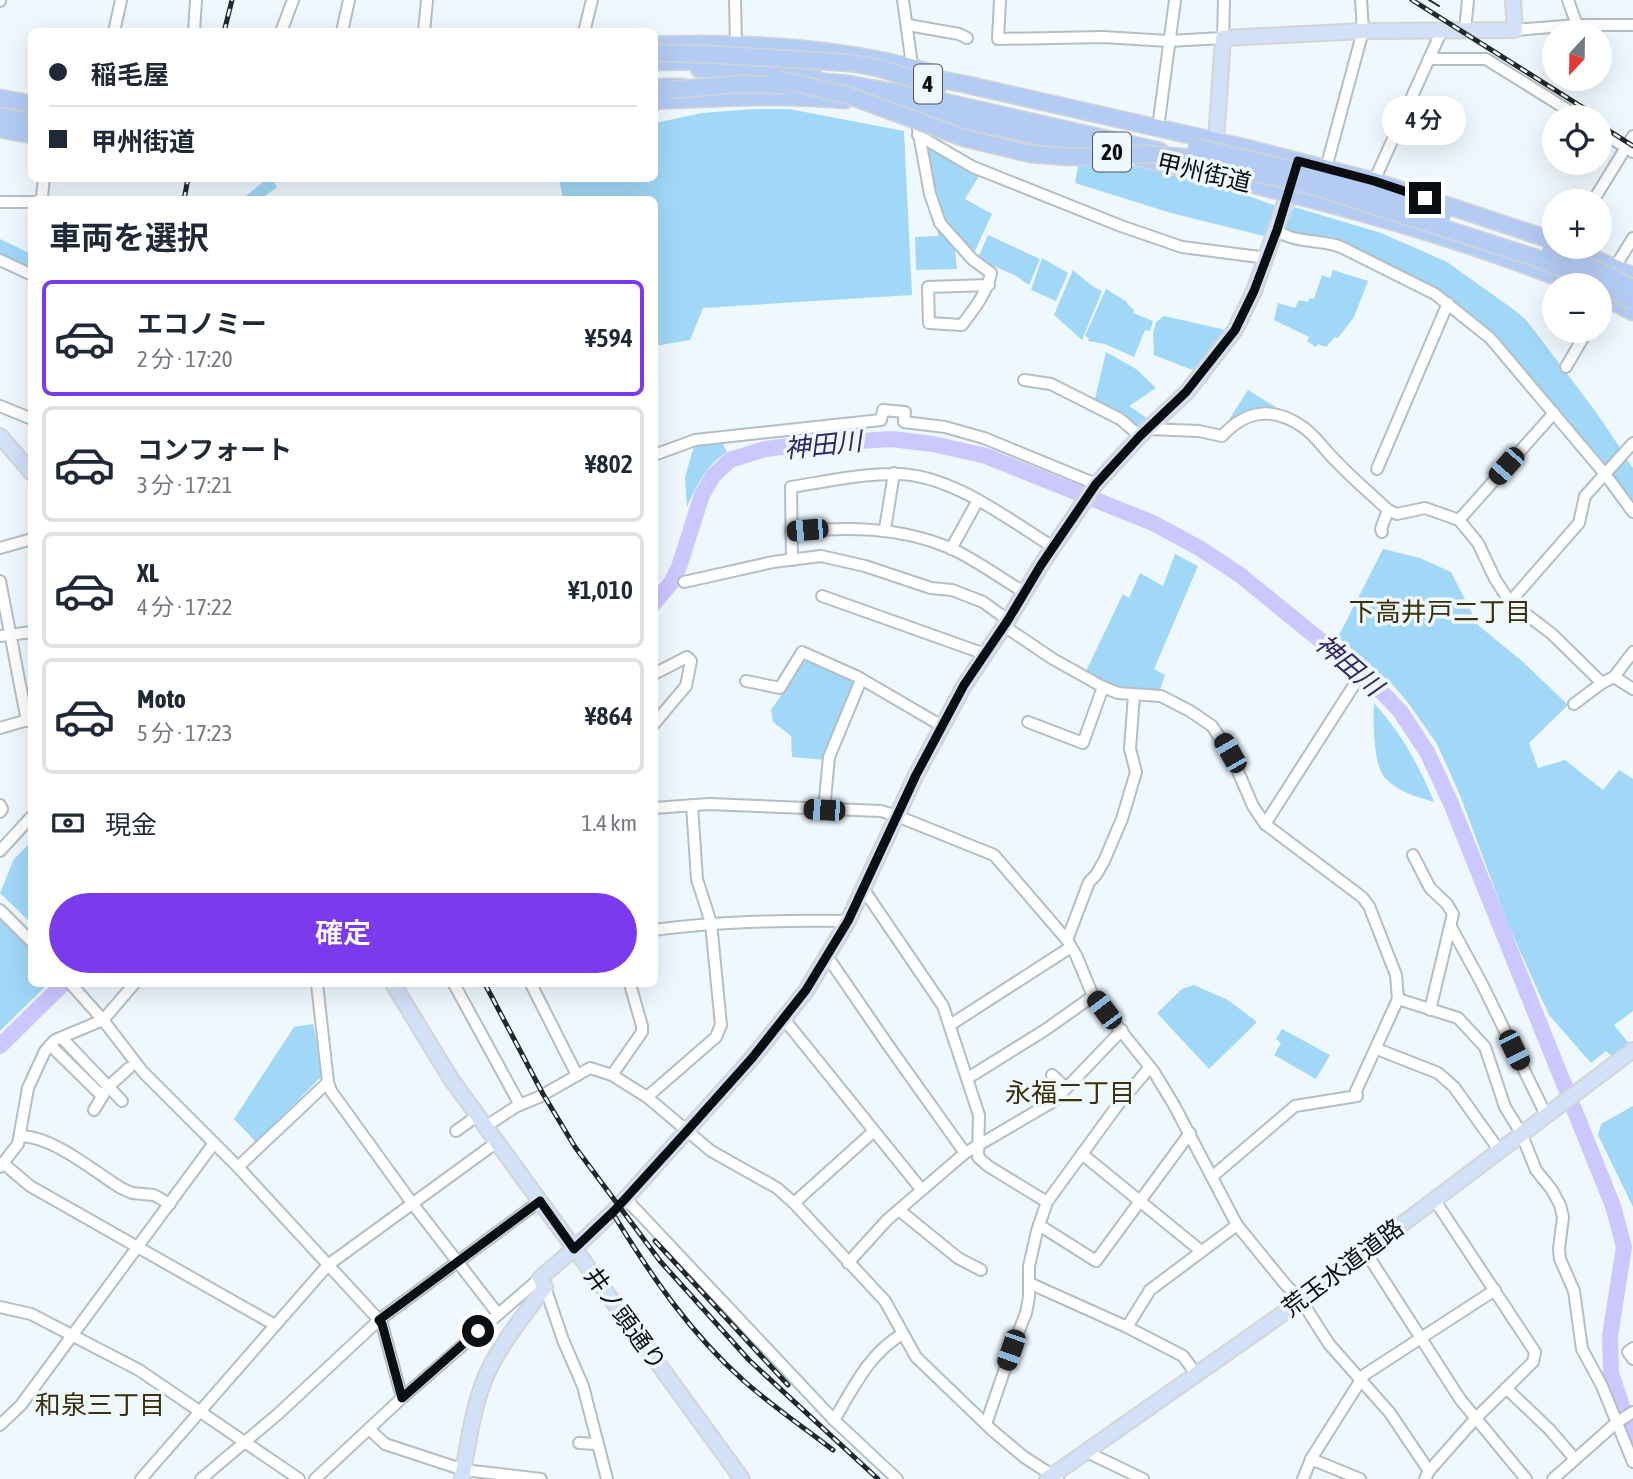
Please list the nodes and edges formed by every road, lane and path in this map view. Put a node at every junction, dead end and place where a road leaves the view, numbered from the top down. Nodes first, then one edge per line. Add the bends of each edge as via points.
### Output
1 (121, 0) edge
2 (196, 0) edge
3 (293, 0) edge
4 (349, 0) edge
5 (428, 0) edge
6 (592, 0) edge
7 (735, 0) edge
8 (904, 0) edge
9 (1000, 0) edge
10 (1175, 0) edge
11 (1224, 0) edge
12 (1361, 0) edge
13 (1468, 0) edge
14 (1513, 0) edge
15 (1567, 0) edge
16 (1575, 21) edge
17 (908, 25) junction
18 (1612, 25) edge
19 (1633, 25) edge
20 (115, 28) edge
21 (194, 28) edge
22 (282, 28) edge
23 (343, 28) edge
24 (424, 28) edge
25 (585, 28) edge
26 (1542, 28) edge
27 (1442, 30) junction
28 (1465, 30) junction
29 (1515, 30) junction
30 (1363, 31) junction
31 (967, 38) dead end
32 (1223, 38) junction
33 (1168, 41) junction
34 (736, 44) junction
35 (658, 46) edge
36 (832, 54) junction
37 (658, 55) edge
38 (658, 55) edge
39 (1429, 59) junction
40 (658, 62) edge
41 (658, 70) edge
42 (913, 71) junction
43 (777, 79) junction
44 (658, 81) edge
45 (939, 87) junction
46 (658, 89) edge
47 (658, 89) edge
48 (0, 93) edge
49 (847, 95) junction
50 (28, 98) edge
51 (0, 99) edge
52 (658, 99) edge
53 (28, 103) edge
54 (0, 104) edge
55 (1560, 105) edge
56 (916, 108) junction
57 (28, 109) edge
58 (0, 116) edge
59 (28, 121) edge
60 (0, 123) edge
61 (28, 128) edge
62 (1158, 128) junction
63 (0, 129) edge
64 (28, 134) edge
65 (918, 135) junction
66 (1633, 136) edge
67 (1612, 139) edge
68 (1216, 141) junction
69 (1629, 150) edge
70 (1193, 158) junction
71 (1298, 161) junction
72 (1326, 169) junction
73 (1374, 181) junction
74 (1601, 189) edge
75 (1288, 196) junction
76 (0, 202) edge
77 (28, 202) edge
78 (1278, 227) junction
79 (1542, 237) edge
80 (1633, 238) edge
81 (1267, 258) junction
82 (1597, 259) edge
83 (0, 260) edge
84 (1615, 267) junction
85 (28, 273) edge
86 (1546, 273) edge
87 (1633, 276) edge
88 (989, 285) junction
89 (1633, 288) edge
90 (1633, 301) edge
91 (1448, 303) junction
92 (1612, 304) edge
93 (1633, 312) edge
94 (1580, 343) edge
95 (1566, 367) dead end
96 (1024, 380) dead end
97 (0, 406) edge
98 (1554, 413) junction
99 (28, 417) edge
100 (1144, 433) junction
101 (0, 436) edge
102 (1631, 450) edge
103 (658, 454) edge
104 (28, 468) edge
105 (1377, 469) dead end
106 (894, 473) junction
107 (1605, 474) junction
108 (1090, 493) junction
109 (978, 500) junction
110 (1388, 510) junction
111 (1633, 512) edge
112 (1459, 520) junction
113 (885, 529) junction
114 (791, 532) junction
115 (1382, 532) dead end
116 (28, 541) edge
117 (1053, 547) junction
118 (0, 548) edge
119 (951, 548) junction
120 (792, 560) junction
121 (0, 581) edge
122 (684, 582) dead end
123 (1024, 592) junction
124 (822, 596) dead end
125 (1510, 602) junction
126 (1006, 623) junction
127 (28, 632) edge
128 (6, 635) edge
129 (1633, 652) edge
130 (985, 654) junction
131 (658, 672) edge
132 (1614, 677) junction
133 (861, 680) junction
134 (746, 681) dead end
135 (1356, 682) dead end
136 (1602, 683) junction
137 (1103, 687) junction
138 (1633, 688) edge
139 (1134, 695) junction
140 (1574, 704) dead end
141 (28, 716) edge
142 (658, 719) edge
143 (28, 720) edge
144 (1028, 722) dead end
145 (942, 726) junction
146 (0, 729) edge
147 (0, 805) edge
148 (692, 805) junction
149 (658, 808) edge
150 (824, 810) junction
151 (0, 812) edge
152 (897, 816) junction
153 (28, 820) edge
154 (1265, 824) junction
155 (0, 851) edge
156 (1413, 855) dead end
157 (864, 890) junction
158 (0, 910) edge
159 (848, 921) junction
160 (711, 923) junction
161 (1451, 927) junction
162 (658, 930) edge
163 (28, 938) edge
164 (1069, 944) junction
165 (827, 956) junction
166 (74, 987) edge
167 (131, 987) edge
168 (317, 987) edge
169 (399, 987) edge
170 (456, 987) edge
171 (533, 987) edge
172 (631, 987) edge
173 (1093, 996) junction
174 (1398, 999) junction
175 (1430, 1010) junction
176 (103, 1020) junction
177 (784, 1020) junction
178 (950, 1025) junction
179 (1122, 1030) junction
180 (62, 1038) junction
181 (50, 1045) junction
182 (1377, 1049) junction
183 (73, 1050) junction
184 (1633, 1050) edge
185 (66, 1061) junction
186 (1150, 1067) junction
187 (129, 1068) dead end
188 (612, 1074) junction
189 (577, 1075) junction
190 (1052, 1075) dead end
191 (968, 1078) junction
192 (328, 1083) junction
193 (1066, 1088) junction
194 (105, 1092) junction
195 (648, 1097) junction
196 (122, 1101) dead end
197 (520, 1105) junction
198 (94, 1110) dead end
199 (1546, 1115) junction
200 (481, 1121) junction
201 (456, 1131) dead end
202 (874, 1131) junction
203 (686, 1132) junction
204 (1190, 1133) junction
205 (1521, 1133) junction
206 (20, 1136) junction
207 (496, 1142) junction
208 (214, 1143) junction
209 (979, 1143) junction
210 (1499, 1150) junction
211 (965, 1153) junction
212 (1082, 1154) junction
213 (1, 1165) edge
214 (238, 1167) junction
215 (1213, 1176) junction
216 (921, 1189) junction
217 (626, 1199) junction
218 (1434, 1199) junction
219 (1139, 1200) junction
220 (540, 1201) junction
221 (1047, 1202) junction
222 (412, 1203) junction
223 (794, 1203) junction
224 (170, 1205) junction
225 (899, 1210) junction
226 (1039, 1225) junction
227 (1237, 1225) junction
228 (137, 1248) junction
229 (574, 1249) junction
230 (1201, 1251) junction
231 (1365, 1251) junction
232 (457, 1262) junction
233 (848, 1263) junction
234 (328, 1265) junction
235 (981, 1270) dead end
236 (543, 1282) junction
237 (1029, 1283) junction
238 (1495, 1290) junction
239 (1301, 1300) junction
240 (2, 1307) edge
241 (498, 1314) junction
242 (0, 1320) edge
243 (379, 1320) junction
244 (275, 1325) junction
245 (1127, 1327) junction
246 (74, 1334) junction
247 (902, 1334) junction
248 (1422, 1338) junction
249 (1633, 1348) edge
250 (1633, 1360) edge
251 (1197, 1375) junction
252 (1359, 1380) junction
253 (1506, 1388) junction
254 (402, 1398) junction
255 (201, 1411) junction
256 (1631, 1413) edge
257 (1475, 1419) junction
258 (834, 1420) junction
259 (1618, 1422) junction
260 (986, 1424) junction
261 (0, 1425) edge
262 (369, 1429) junction
263 (244, 1441) junction
264 (579, 1443) dead end
265 (596, 1444) junction
266 (1090, 1449) junction
267 (1574, 1458) junction
268 (1311, 1459) junction
269 (1633, 1462) edge
270 (463, 1475) edge
271 (1427, 1475) edge
272 (1053, 1478) edge
273 (141, 1479) edge
274 (201, 1479) edge
275 (299, 1479) edge
276 (315, 1479) edge
277 (541, 1479) edge
278 (607, 1479) edge
279 (742, 1479) edge
280 (897, 1479) edge
281 (1143, 1479) edge
282 (1303, 1479) edge
283 (1360, 1479) edge
284 (1526, 1479) edge
285 (1553, 1479) edge

1 - 20 street
2 - 21 street
3 - 22 street
4 - 23 street
5 - 24 street
6 - 25 street
7 - 34 street
8 - 17 street
9 - 33 street via 999,40 1103,37
10 - 33 street
11 - 32 street
12 - 30 street
13 - 28 street
14 - 29 main road
15 - 16 street
17 - 31 street
17 - 42 street
18 - 19 street
26 - 29 street
27 - 28 main road
27 - 30 main road
27 - 39 street
28 - 29 main road
30 - 32 main road
30 - 72 street
32 - 33 street
32 - 68 main road
33 - 62 street
34 - 35 highway, 20
34 - 36 highway, 20
36 - 37 highway via 736,50
36 - 42 highway, 20
38 - 45 highway, bridge via 851,63
39 - 55 street via 1486,59
39 - 73 street
40 - 42 highway, 甲州街道 / 20 via 814,62
41 - 45 highway, 4, bridge via 816,68
42 - 62 highway, 甲州街道 / 20
43 - 44 highway, 4, bridge
43 - 49 highway, 4, bridge
43 - 70 highway, 4, bridge via 885,90
45 - 89 highway, 4, bridge via 1330,179 1540,247
46 - 49 highway, bridge via 777,83
47 - 56 highway, 甲州街道 / 20 via 794,90
48 - 50 highway
49 - 70 highway, 4, bridge via 964,138 1031,154
51 - 53 highway
52 - 56 highway via 802,96
54 - 57 highway
56 - 65 street
56 - 75 highway, 甲州街道 / 20
58 - 59 highway
60 - 61 highway
62 - 68 highway, 甲州街道 / 20
63 - 64 highway
65 - 81 street via 974,167 1121,226 1182,247
65 - 88 street via 940,223 972,259 990,271
66 - 69 street
67 - 69 street
68 - 71 highway, 甲州街道 / 20
69 - 74 street
70 - 90 highway, 4, bridge via 1357,199 1548,262
71 - 72 highway, 甲州街道 / 20
71 - 75 main road
72 - 73 highway, 甲州街道 / 20
73 - 79 highway, 甲州街道 / 20
75 - 78 main road
75 - 86 highway, 甲州街道 / 20 via 1415,228
76 - 77 street
78 - 81 main road
78 - 91 street via 1284,236 1341,247
80 - 84 street
81 - 100 main road via 1235,330 1186,392
82 - 84 highway
83 - 85 street
84 - 87 highway
88 - 88 street via 928,287 929,323 962,325
91 - 98 street via 1490,338
91 - 105 street
92 - 93 highway
94 - 95 street
96 - 100 street via 1051,384
97 - 99 street
98 - 107 street
98 - 112 street
100 - 108 main road
100 - 110 street via 1199,430 1222,436 1231,426 1260,412 1282,416 1304,427
101 - 104 main road
102 - 107 street
103 - 108 street via 695,440 881,420 883,410 905,412 904,422 984,438
106 - 109 street via 944,484
106 - 113 street
106 - 114 street via 791,487
107 - 111 street
107 - 125 street via 1585,496 1579,523
108 - 117 main road
109 - 117 street
109 - 119 street
110 - 112 street via 1396,514 1425,508
110 - 115 street
112 - 125 street via 1478,543
113 - 114 street
113 - 119 street
114 - 120 street
116 - 118 street
117 - 123 main road
119 - 123 street
120 - 122 street
120 - 126 street via 838,559 931,588 952,590 983,601
121 - 128 street
123 - 126 main road
124 - 130 street
125 - 136 street via 1561,642
126 - 130 main road
126 - 137 street via 1054,659
127 - 128 street
128 - 141 street
129 - 132 street
130 - 145 main road
131 - 142 street via 687,656 691,661 686,686
132 - 136 street
132 - 138 street
133 - 134 street via 802,652 779,688
133 - 145 street
133 - 150 street via 829,757
135 - 154 street
136 - 140 street
137 - 139 street
137 - 144 street via 1083,743
139 - 154 street via 1161,696 1212,726
139 - 164 street via 1130,749 1136,772 1122,819 1097,875 1089,882
143 - 146 street
145 - 152 main road
147 - 151 street
148 - 149 street
148 - 150 street
148 - 160 street via 697,879
150 - 152 street via 881,811
152 - 157 main road
152 - 164 street via 994,855
153 - 155 street
154 - 174 street via 1369,906 1396,975
156 - 161 street via 1430,888 1453,914
157 - 159 main road
157 - 178 street via 943,1006
158 - 163 street
159 - 160 street
159 - 165 main road
160 - 162 street
160 - 195 street via 721,1025 716,1037
161 - 175 street
161 - 199 street
164 - 173 street
164 - 178 street
165 - 177 main road
165 - 211 street
166 - 176 street
167 - 176 street
168 - 192 street
169 - 200 main road, 井ノ頭通り via 451,1079
170 - 197 street
171 - 189 street
172 - 188 street via 642,1032
173 - 179 street
173 - 191 street
174 - 175 street
174 - 182 street
175 - 205 street via 1458,1018 1485,1047 1505,1107
176 - 180 street
176 - 208 street via 143,1072
177 - 202 street
177 - 203 main road
178 - 191 street
179 - 186 street
179 - 193 street
180 - 181 street
180 - 183 street
181 - 185 street
181 - 206 street via 28,1088
182 - 210 street via 1438,1073 1454,1087
182 - 215 street via 1357,1096 1296,1106
183 - 185 street
183 - 194 street
184 - 199 main road, 荒玉水道道路
185 - 194 street
186 - 204 street
186 - 212 street
187 - 194 street
188 - 189 street via 590,1068
188 - 195 street
189 - 197 street
190 - 193 street
191 - 209 street via 979,1115
192 - 214 street
192 - 222 street
193 - 209 street via 1055,1101
194 - 196 street
194 - 198 street
195 - 203 street
197 - 200 street
199 - 205 main road, 荒玉水道道路
200 - 201 street
200 - 207 main road, 井ノ頭通り
202 - 216 street
202 - 223 street
203 - 217 main road
203 - 223 street
204 - 215 street
204 - 219 street
205 - 210 main road, 荒玉水道道路
205 - 259 street via 1563,1217 1560,1259 1574,1292 1585,1357
206 - 213 street
206 - 224 street via 59,1147 121,1188 154,1195
207 - 220 main road, 井ノ頭通り
207 - 222 street
208 - 214 street
208 - 224 street
209 - 211 street
209 - 221 street via 982,1162
210 - 218 main road, 荒玉水道道路
211 - 216 street
212 - 219 street
212 - 221 street
213 - 228 street
214 - 234 street
215 - 227 street
216 - 225 street
217 - 229 main road
217 - 258 street
218 - 231 main road, 荒玉水道道路
218 - 238 street
219 - 226 street via 1096,1261
219 - 230 street
220 - 229 main road, 井ノ頭通り
220 - 232 street
221 - 226 street
222 - 232 street
222 - 234 street
223 - 233 street
224 - 228 street
225 - 233 street
225 - 235 street via 958,1258
226 - 237 street
227 - 230 street
227 - 239 street
228 - 244 street
228 - 246 street
229 - 236 main road
229 - 279 main road, 井ノ頭通り
230 - 245 street via 1150,1290
231 - 239 main road, 荒玉水道道路
231 - 248 street
232 - 241 street
232 - 243 street
233 - 247 street via 885,1301
234 - 243 street
234 - 244 street
236 - 241 street
236 - 265 street via 581,1380
236 - 270 main road via 485,1378 466,1444
237 - 245 street
237 - 260 street via 1026,1313
238 - 248 street
238 - 253 street via 1535,1352 1533,1362
239 - 251 main road, 荒玉水道道路
239 - 252 street
240 - 242 street
240 - 246 street via 31,1314
241 - 254 street
243 - 254 street
243 - 263 street
244 - 255 street
245 - 251 street via 1183,1356
246 - 255 street
246 - 261 street via 21,1405
247 - 258 street via 872,1358
247 - 260 street via 916,1357
248 - 252 street
248 - 257 street
249 - 250 street via 1628,1352
251 - 266 main road, 荒玉水道道路
252 - 268 street
252 - 271 street via 1390,1413
253 - 257 street
253 - 267 street
254 - 262 street
255 - 263 street
255 - 273 street
256 - 259 street
257 - 271 street
257 - 284 street
258 - 280 street
259 - 267 street
259 - 269 street
260 - 272 street
262 - 270 street via 385,1444
262 - 276 street
263 - 274 street
263 - 275 street
264 - 265 street
265 - 278 street
266 - 272 main road, 荒玉水道道路
266 - 281 street via 1093,1455
267 - 285 street
268 - 282 street
268 - 283 street
270 - 277 street

